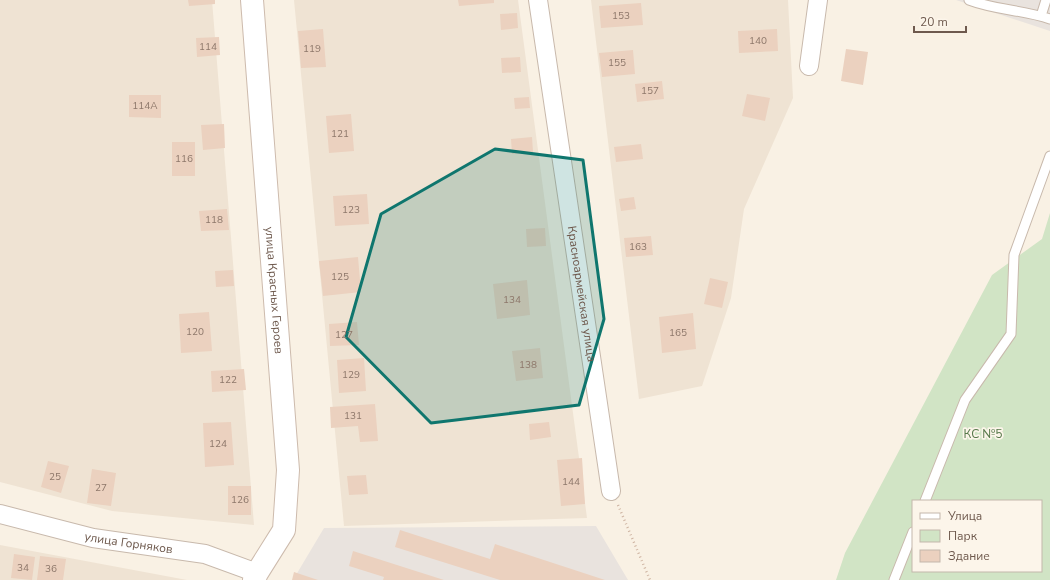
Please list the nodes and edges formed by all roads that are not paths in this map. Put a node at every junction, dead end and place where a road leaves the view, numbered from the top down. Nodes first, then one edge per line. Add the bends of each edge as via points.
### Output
1 (252, 0) edge
2 (538, 0) edge
3 (818, 0) edge
4 (969, 0) edge
5 (1046, 0) edge
6 (987, 3) edge
7 (1041, 16) junction
8 (1050, 19) edge
9 (809, 66) dead end
10 (1050, 156) edge
11 (611, 491) road end
12 (925, 500) edge
13 (0, 514) edge
14 (912, 535) edge
15 (256, 576) edge
16 (894, 580) edge

1 - 15 main road, улица Красных Героев via 288,470 284,530
2 - 11 street, Красноармейская улица
3 - 9 street
4 - 6 lane
5 - 7 lane
6 - 7 lane
7 - 8 lane
10 - 12 lane via 1014,255 1010,334 965,400
13 - 15 street, улица Горняков via 93,538 204,554
14 - 16 lane

